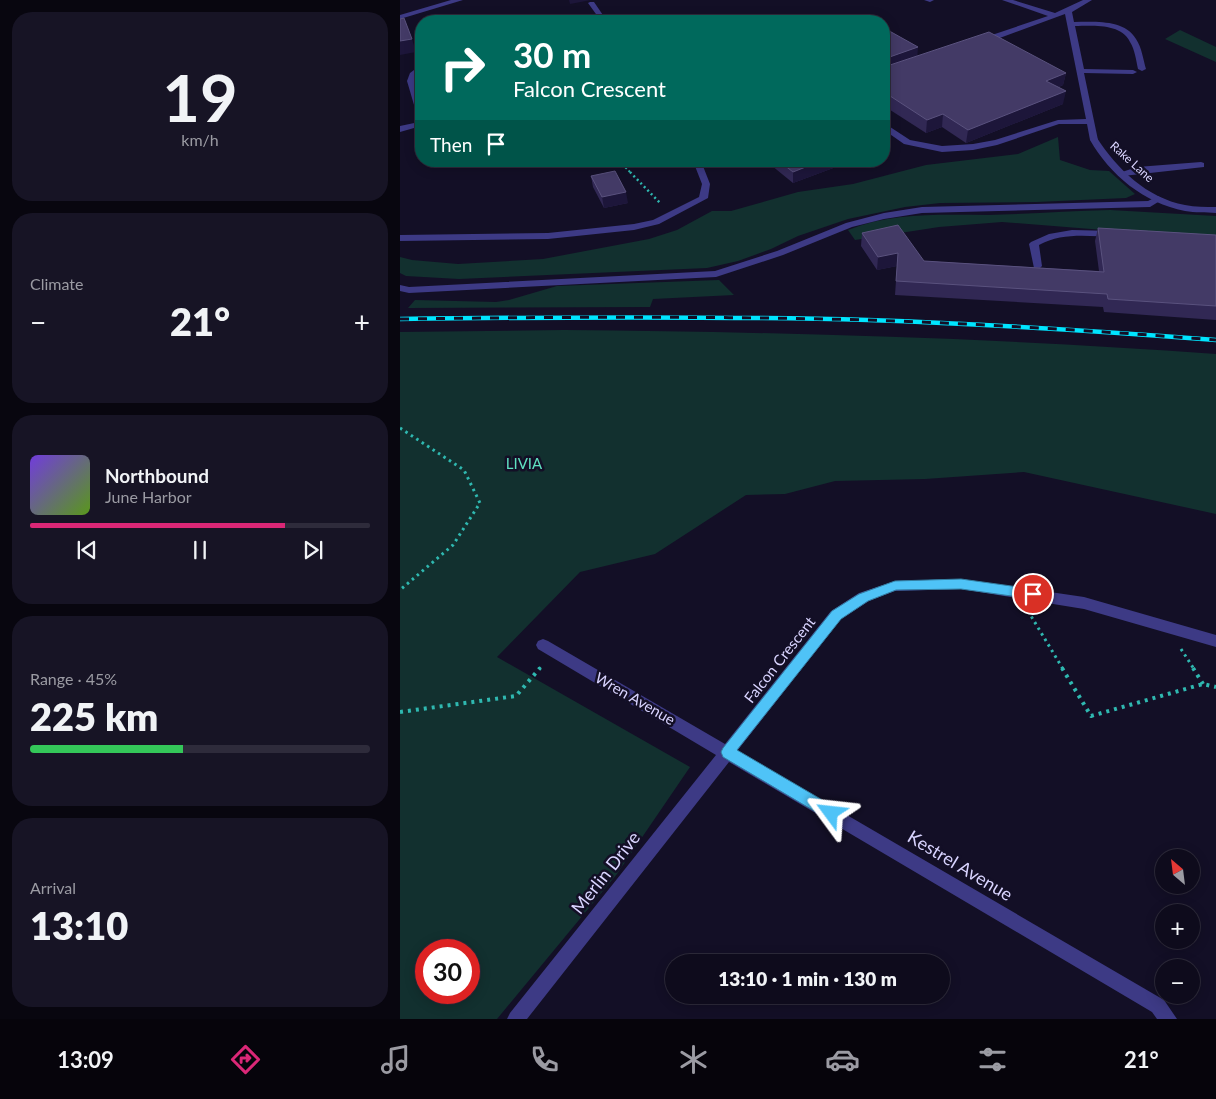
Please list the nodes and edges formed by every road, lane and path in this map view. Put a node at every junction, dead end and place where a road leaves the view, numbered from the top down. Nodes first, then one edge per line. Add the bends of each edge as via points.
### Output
1 (459, 0) edge
2 (1006, 0) edge
3 (1088, 0) edge
4 (592, 3) dead end
5 (1068, 11) junction
6 (600, 15) edge
7 (1056, 16) junction
8 (400, 17) edge
9 (1071, 24) junction
10 (974, 44) edge
11 (1142, 69) dead end
12 (1080, 71) junction
13 (1133, 72) dead end
14 (415, 74) edge
15 (415, 97) edge
16 (1090, 122) junction
17 (415, 125) edge
18 (400, 129) edge
19 (890, 130) edge
20 (1201, 165) dead end
21 (625, 167) edge
22 (699, 167) edge
23 (1123, 173) junction
24 (1158, 199) junction
25 (1216, 210) edge
26 (674, 214) junction
27 (1122, 235) edge
28 (400, 238) edge
29 (1037, 266) edge
30 (400, 288) edge
31 (400, 428) edge
32 (400, 590) edge
33 (1016, 591) junction
34 (1167, 627) junction
35 (1216, 641) edge
36 (549, 648) joint
37 (1203, 684) junction
38 (1216, 687) edge
39 (400, 712) edge
40 (728, 752) junction
41 (516, 1019) edge
42 (1168, 1019) edge

1 - 8 street
2 - 7 street
3 - 5 street
4 - 6 street
5 - 7 street
5 - 9 street
7 - 10 street
9 - 11 street via 1105,25 1121,30 1132,39
9 - 12 street
12 - 13 street
12 - 16 street
14 - 15 street via 411,81
16 - 19 street via 1058,122 997,142 942,149 907,142
16 - 23 street, Rake Lane via 1100,152
17 - 18 street
20 - 23 street
21 - 26 path via 658,203
22 - 26 street via 706,184 703,198
23 - 24 street, Rake Lane
24 - 25 street, Rake Lane via 1182,208
24 - 30 street via 1150,204 922,210 884,216 716,274
26 - 28 street via 634,227 584,233
27 - 29 street via 1070,232 1042,238 1034,244
31 - 32 path via 464,470 480,503 453,545
33 - 34 street, Falcon Crescent via 1084,603
33 - 37 path via 1091,716
33 - 40 street, Falcon Crescent via 961,584 895,586 864,597 836,615
34 - 35 street, Falcon Crescent
34 - 37 path
36 - 39 path via 516,696
36 - 40 street, Wren Avenue
37 - 38 path
40 - 41 street, Merlin Drive
40 - 42 street, Kestrel Avenue via 1158,1006

